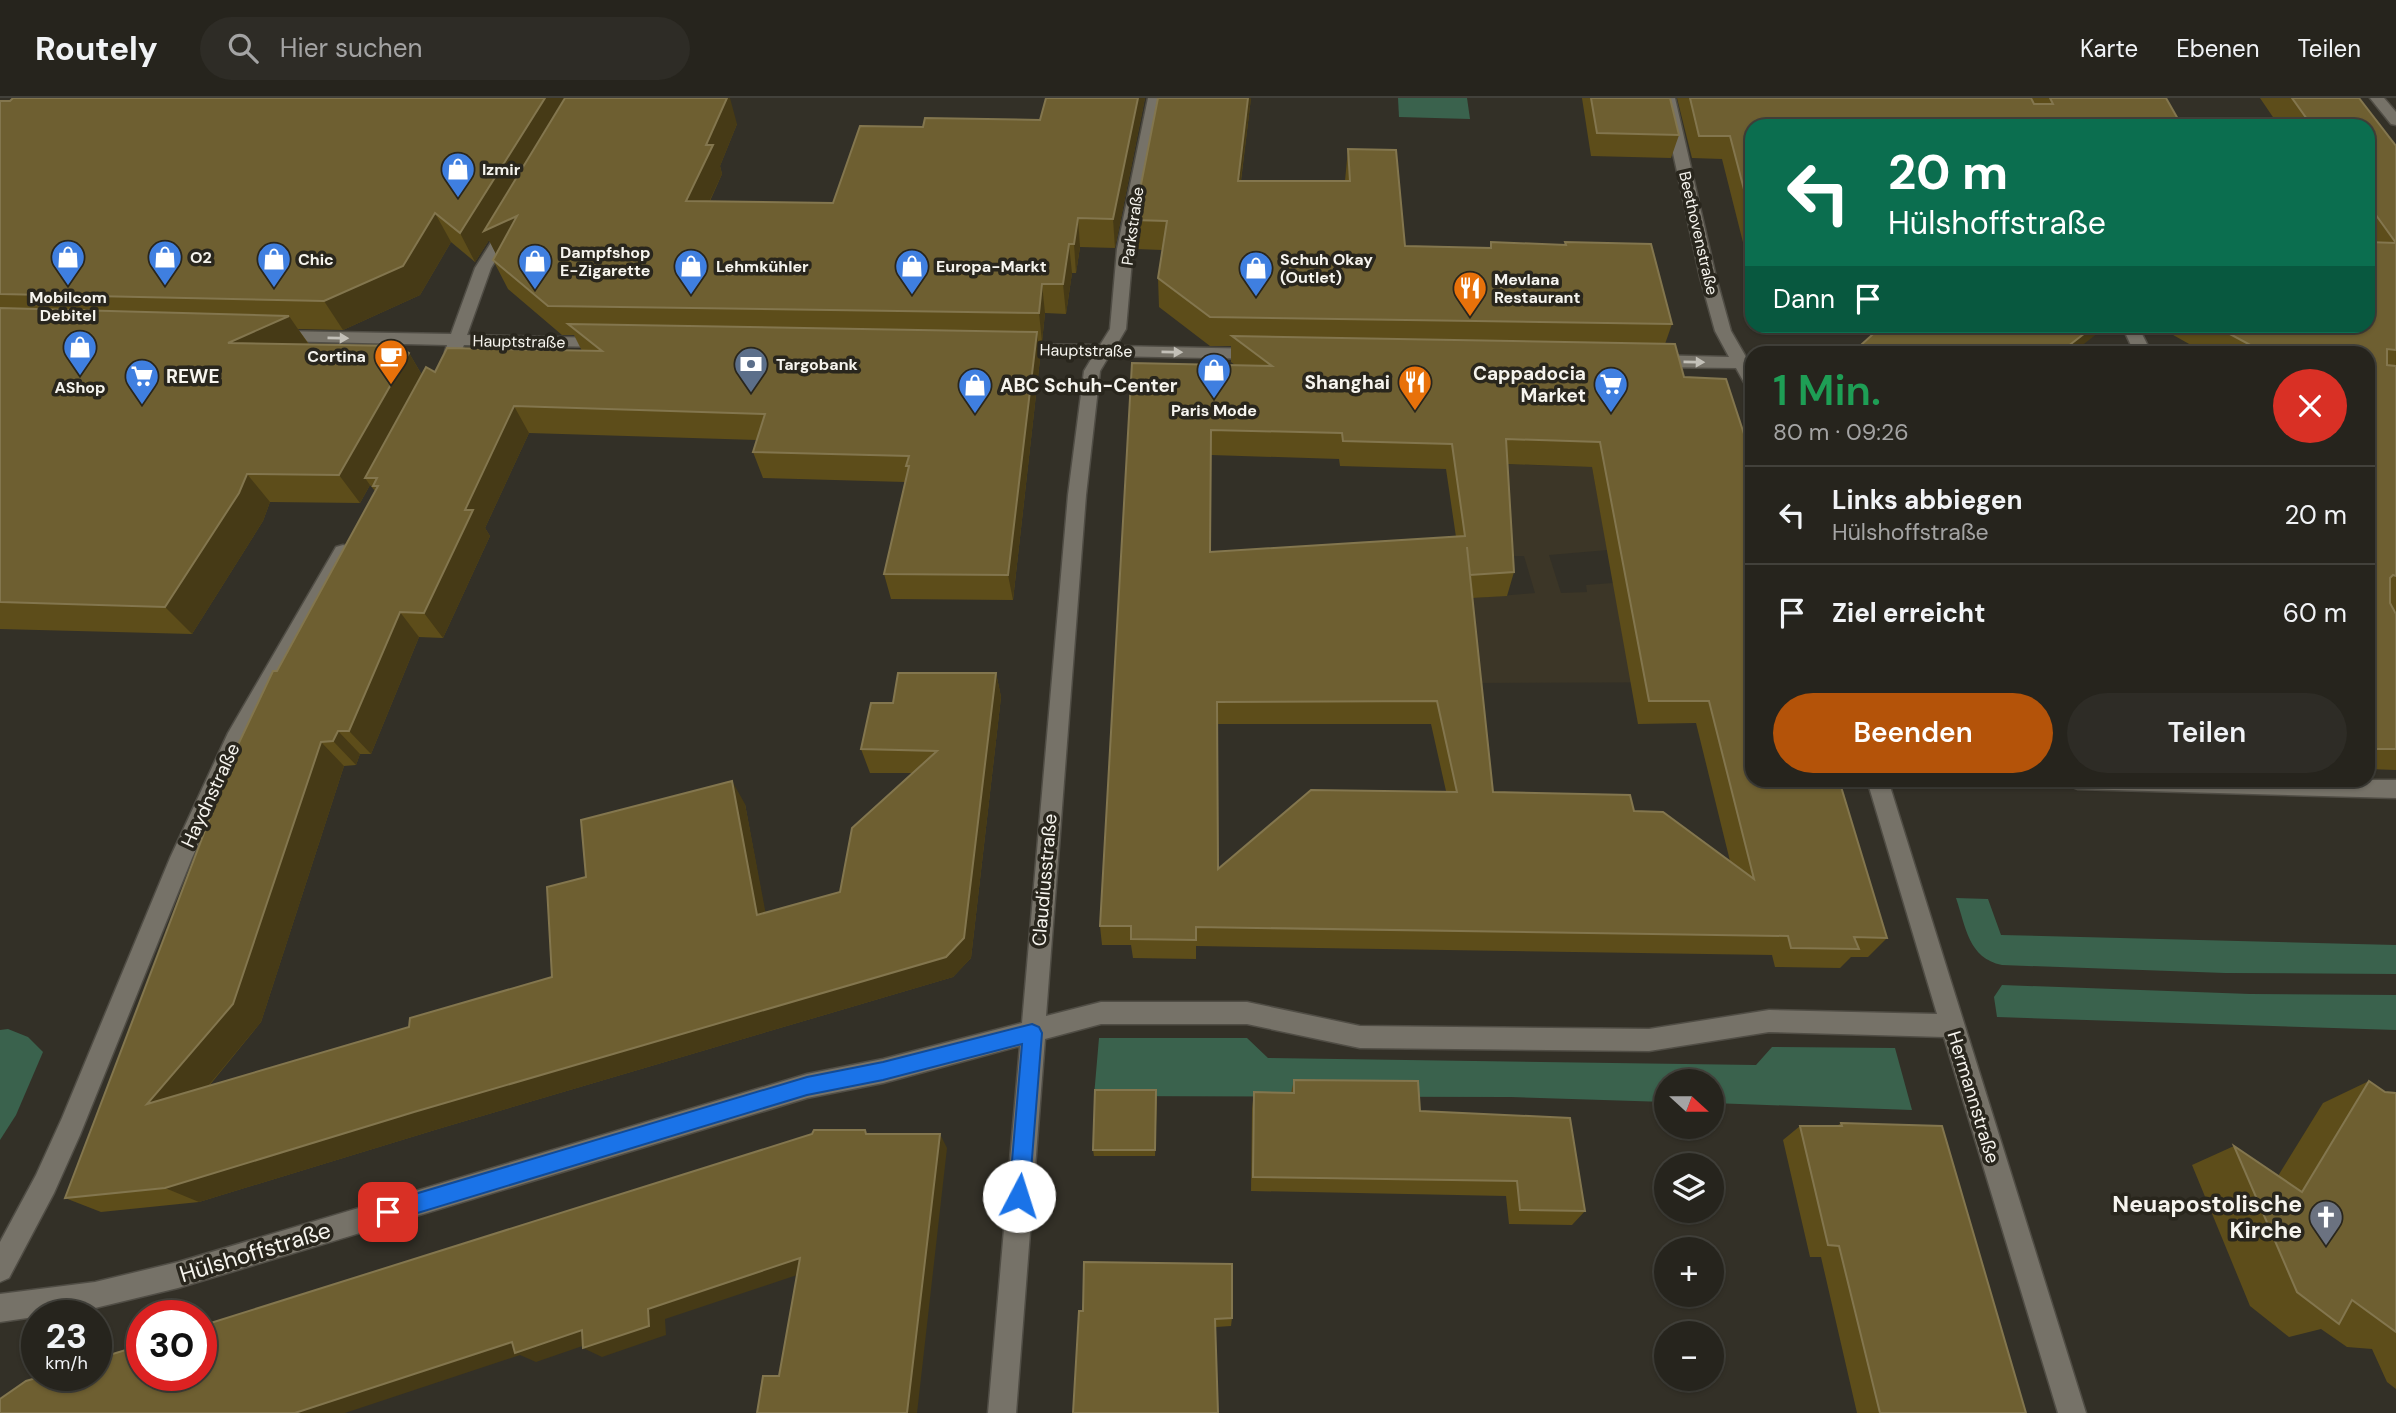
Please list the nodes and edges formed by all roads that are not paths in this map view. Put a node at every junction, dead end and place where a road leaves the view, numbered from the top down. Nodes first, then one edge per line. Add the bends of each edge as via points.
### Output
1 (1155, 98) edge
2 (1668, 98) edge
3 (2378, 98) edge
4 (2396, 121) edge
5 (518, 209) edge
6 (265, 336) edge
7 (460, 341) junction
8 (624, 343) edge
9 (995, 349) edge
10 (1104, 351) junction
11 (1270, 354) edge
12 (1630, 361) edge
13 (448, 362) edge
14 (1745, 362) edge
15 (1745, 363) edge
16 (355, 532) edge
17 (1879, 787) edge
18 (2325, 787) edge
19 (2396, 789) edge
20 (1952, 1026) junction
21 (1032, 1033) junction
22 (0, 1269) edge
23 (0, 1308) edge
24 (1002, 1413) edge
25 (2072, 1413) edge

1 - 10 street, Parkstraße via 1125,249 1118,329
2 - 14 street, Beethovenstraße via 1723,331
3 - 4 street
5 - 7 street via 483,268
6 -> 7 street, Hauptstraße
7 - 8 street, Hauptstraße
7 - 13 street
9 - 10 street, Hauptstraße
10 -> 11 street, Hauptstraße
10 - 21 street, Claudiusstraße via 1092,371 1077,495
12 -> 15 street
16 - 22 street, Haydnstraße via 235,740 181,858 71,1126
17 - 20 street, Hermannstraße
18 - 19 street
20 - 21 street, Hülshoffstraße via 1769,1021 1649,1040 1360,1037 1247,1013 1101,1013
20 - 25 street, Hermannstraße
21 - 23 street, Hülshoffstraße via 807,1086 178,1275 94,1295
21 - 24 street, Claudiusstraße

